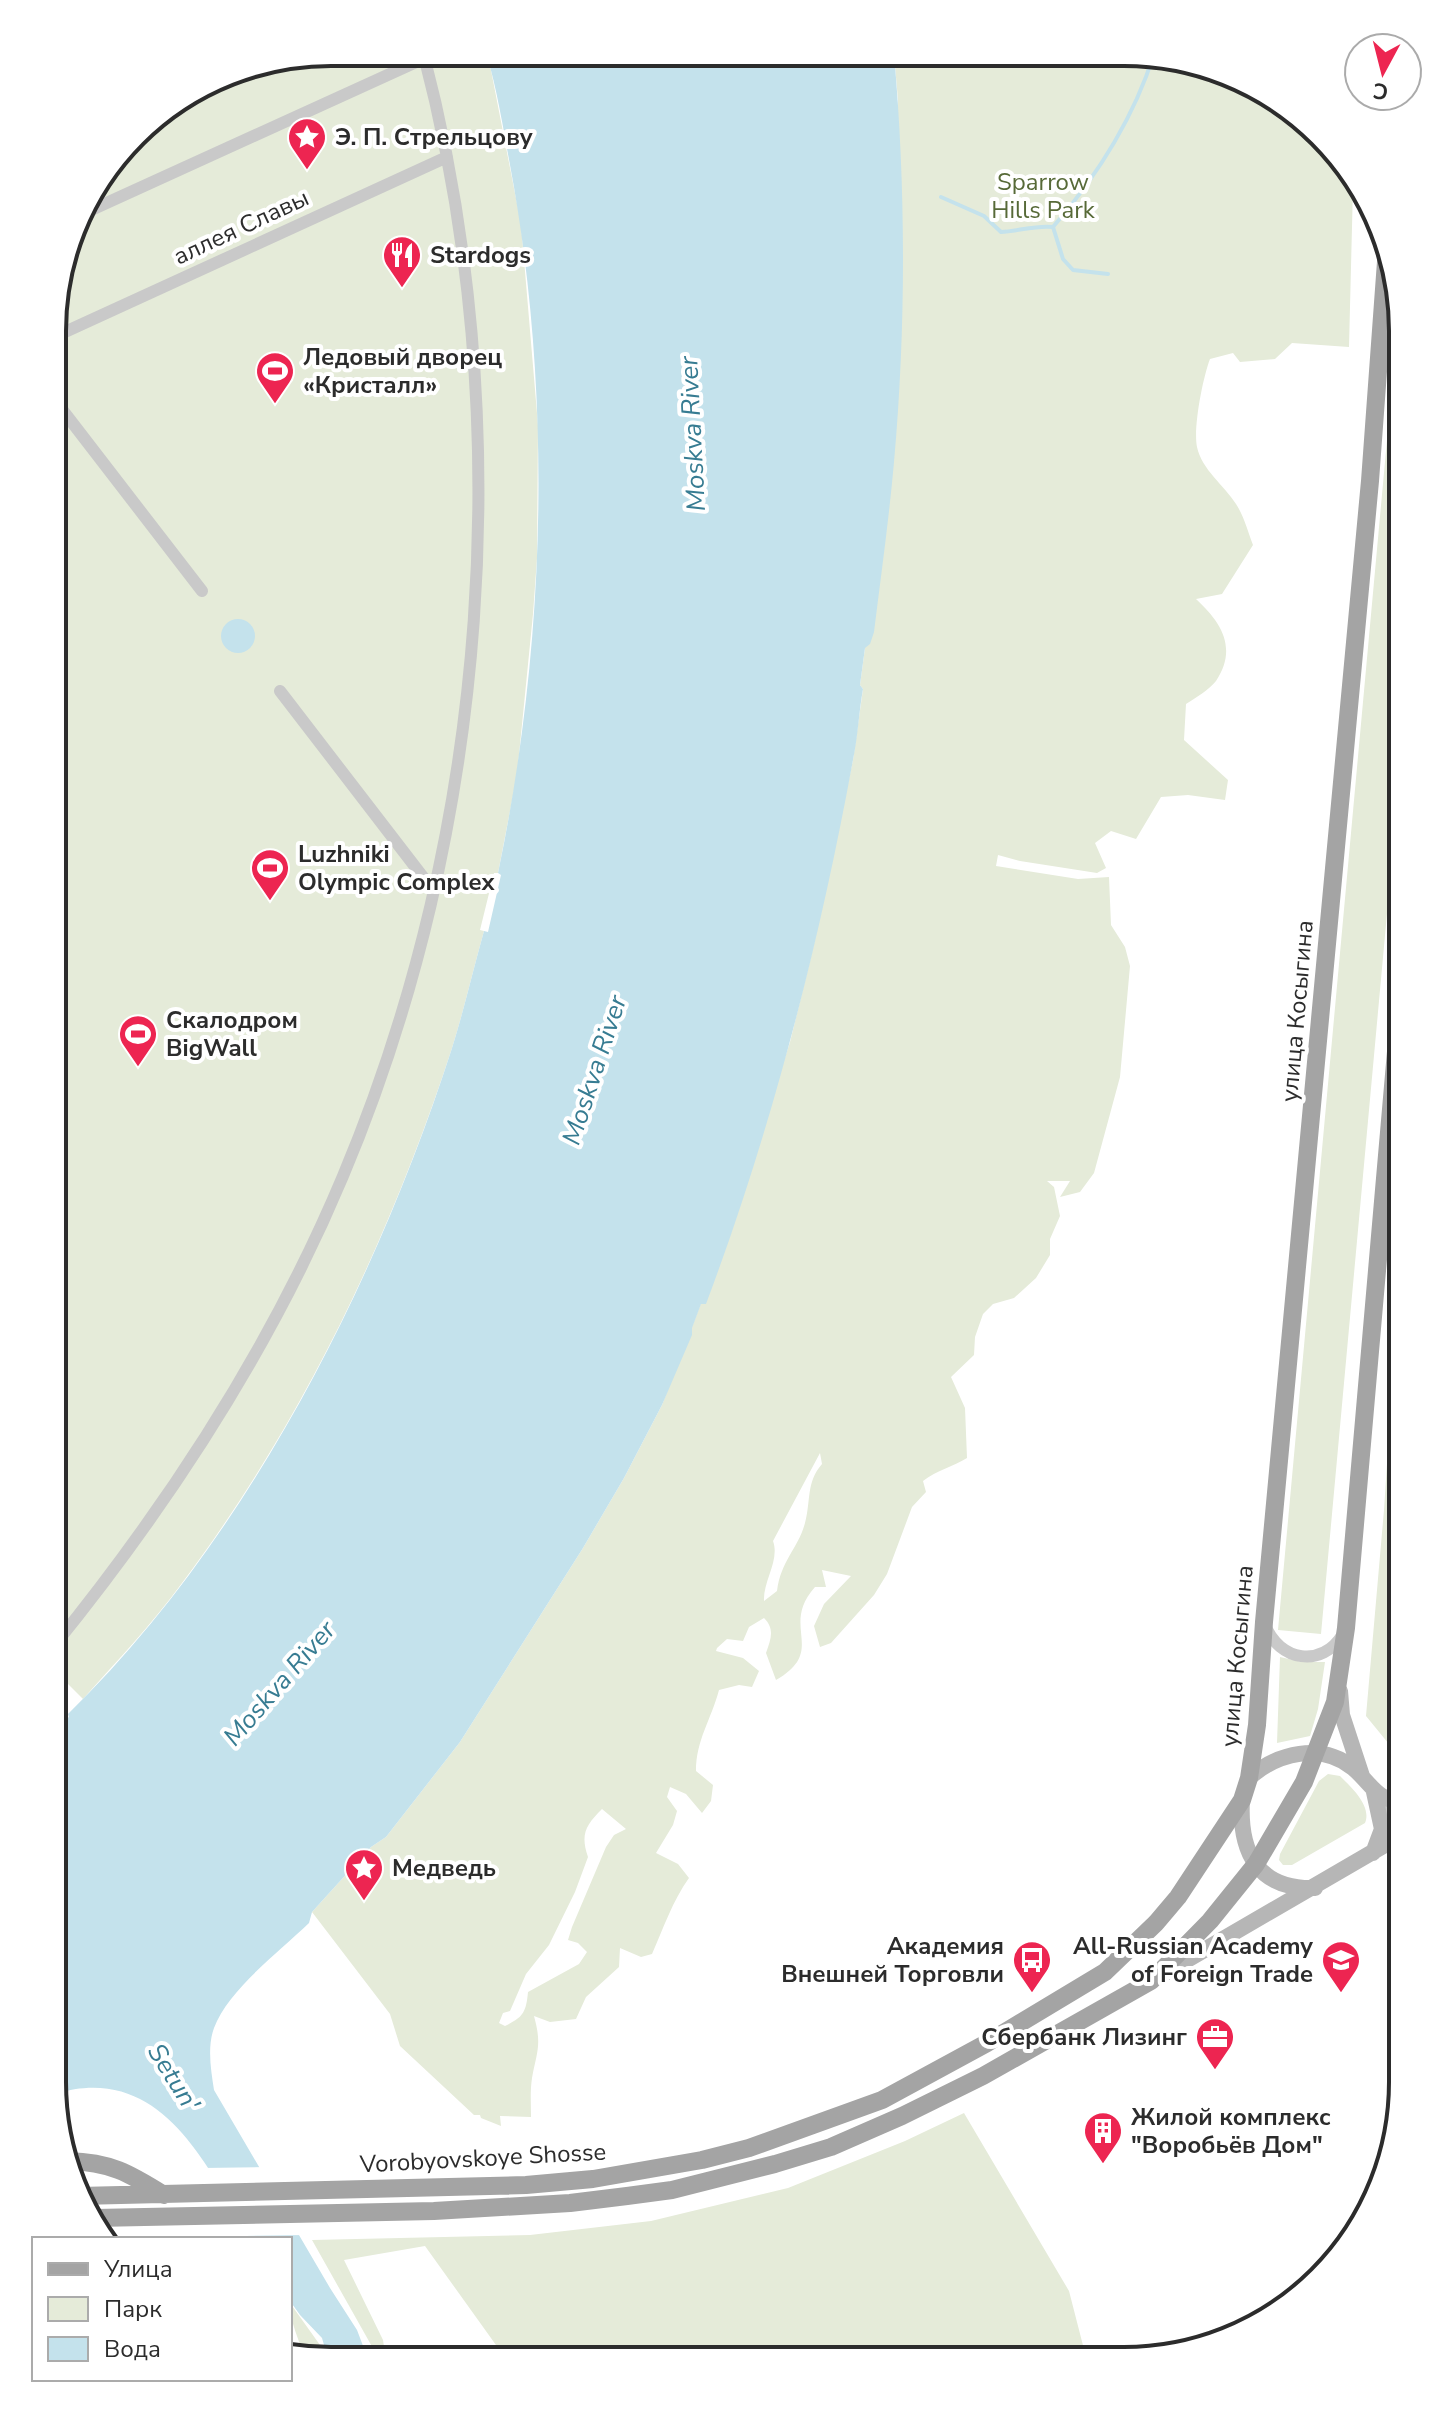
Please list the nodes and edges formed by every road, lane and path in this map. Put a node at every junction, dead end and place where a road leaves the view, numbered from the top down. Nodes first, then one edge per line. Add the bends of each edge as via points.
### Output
1 (398, 67) edge
2 (427, 67) edge
3 (447, 157) junction
4 (96, 207) edge
5 (1384, 283) edge
6 (66, 332) edge
7 (66, 415) edge
8 (202, 591) dead end
9 (280, 691) dead end
10 (433, 890) junction
11 (1389, 1138) edge
12 (1264, 1622) junction
13 (1346, 1628) junction
14 (66, 1631) edge
15 (1339, 1679) junction
16 (1316, 1753) junction
17 (1249, 1778) junction
18 (1363, 1778) junction
19 (1374, 1792) junction
20 (1242, 1800) junction
21 (1388, 1800) edge
22 (1388, 1809) edge
23 (1388, 1844) edge
24 (1373, 1853) junction
25 (1256, 1864) junction
26 (1315, 1888) junction
27 (1125, 1953) joint
28 (1151, 1981) junction
29 (1087, 1984) junction
30 (1097, 2012) junction
31 (78, 2161) edge
32 (164, 2195) junction
33 (92, 2196) edge
34 (103, 2218) edge

1 - 4 street
2 - 3 street
3 - 6 street, аллея Славы
3 - 10 street via 471,334 479,497 464,718
5 - 12 main road, улица Косыгина
7 - 8 street
9 - 10 street
10 - 14 street via 375,1094 289,1292 198,1452
11 - 13 main road
12 - 13 street via 1277,1646 1303,1657 1330,1650
12 - 17 main road, улица Косыгина
13 - 15 main road, Vorobyovskoye Shosse
15 - 16 main road, Vorobyovskoye Shosse
15 - 18 main road via 1342,1715
16 - 17 main road, улица Косыгина via 1280,1758
16 - 18 main road via 1344,1762
16 - 25 main road, Vorobyovskoye Shosse
17 - 20 main road, улица Косыгина
18 - 19 main road
19 - 21 main road
19 - 22 street
19 - 24 main road via 1382,1829
20 - 25 main road, улица Косыгина via 1241,1835
20 - 27 main road, улица Косыгина via 1178,1897
23 - 24 main road
24 - 26 main road
25 - 26 main road via 1281,1884
25 - 28 main road, Vorobyovskoye Shosse
26 - 28 main road
27 - 29 main road, Vorobyovskoye Shosse
28 - 30 main road, Vorobyovskoye Shosse
29 - 30 main road via 1106,1989 1108,1997
29 - 32 main road, Vorobyovskoye Shosse via 882,2100 702,2160 540,2184
30 - 34 main road, Vorobyovskoye Shosse via 983,2076 831,2147 672,2190 570,2203 425,2211
31 - 32 main road via 113,2166
32 - 33 main road, Vorobyovskoye Shosse

